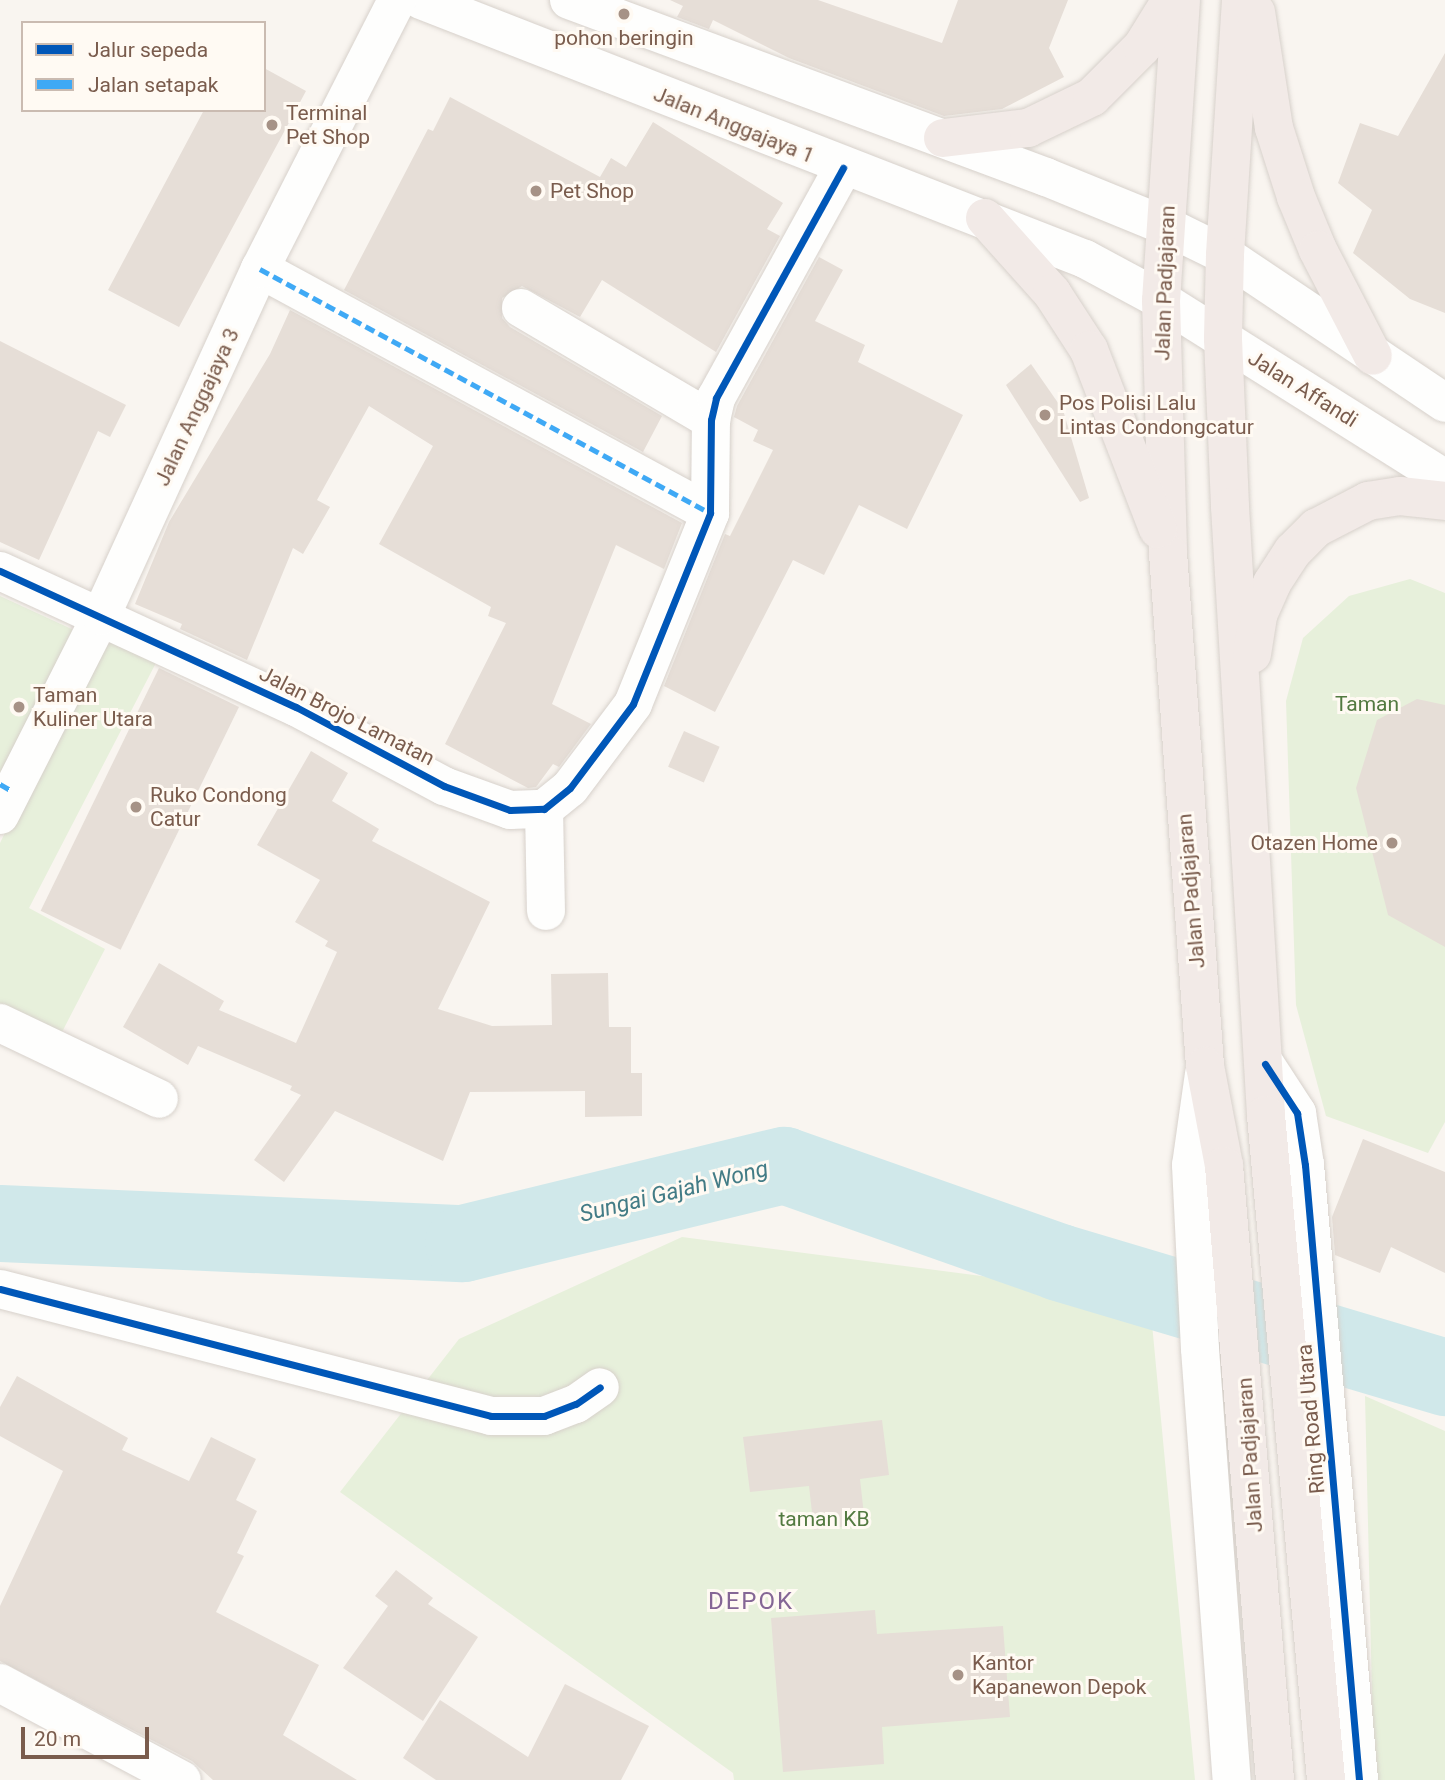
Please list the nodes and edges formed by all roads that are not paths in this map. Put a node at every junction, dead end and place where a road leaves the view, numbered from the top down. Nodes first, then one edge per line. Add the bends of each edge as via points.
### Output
1 (397, 0) edge
2 (421, 0) edge
3 (569, 0) edge
4 (1171, 0) edge
5 (1181, 0) edge
6 (1241, 0) edge
7 (1254, 0) edge
8 (641, 14) edge
9 (943, 138) junction
10 (843, 168) junction
11 (985, 218) junction
12 (1166, 226) junction
13 (1225, 255) junction
14 (260, 269) junction
15 (1161, 300) junction
16 (521, 308) dead end
17 (1223, 339) junction
18 (1373, 356) junction
19 (1445, 403) edge
20 (711, 420) junction
21 (1445, 479) edge
22 (1445, 501) edge
23 (710, 513) junction
24 (1168, 553) junction
25 (0, 571) edge
26 (101, 616) junction
27 (1243, 708) junction
28 (4, 797) edge
29 (544, 809) junction
30 (547, 911) dead end
31 (1198, 978) junction
32 (1260, 979) junction
33 (0, 1023) edge
34 (159, 1099) dead end
35 (1208, 1166) junction
36 (0, 1289) edge
37 (1307, 1360) junction
38 (600, 1387) dead end
39 (0, 1682) edge
40 (182, 1780) edge
41 (1232, 1780) edge
42 (1275, 1780) edge
43 (1326, 1780) edge
44 (1359, 1780) edge

1 - 14 street, Jalan Anggajaya 3
2 - 10 street, Jalan Anggajaya 1
3 - 8 street
4 - 9 highway via 1142,47 1092,97 1028,128
5 - 12 highway, Jalan Padjajaran
6 - 13 highway
7 - 18 highway via 1274,128 1296,197
8 - 9 street
9 - 12 street
10 - 11 street, Jalan Anggajaya 1
10 - 20 street via 716,398
11 - 15 street, Jalan Anggajaya 1 via 1085,259
11 - 24 highway via 1052,293 1090,350
12 - 13 street
12 - 15 highway, Jalan Padjajaran
13 - 17 highway
13 - 18 street
14 - 23 street
14 - 26 street, Jalan Anggajaya 3
15 - 17 street, Jalan Affandi
15 - 24 highway, Jalan Padjajaran
16 - 20 street
17 - 21 street, Jalan Affandi
17 - 27 highway
18 - 19 street
20 - 23 street
22 - 27 highway via 1400,496 1368,501 1315,528 1293,551 1258,615
23 - 29 street via 633,704 570,788
24 - 31 highway, Jalan Padjajaran
25 - 26 street, Jalan Brojo Lamatan
26 - 28 street, Jalan Anggajaya 3
26 - 29 street, Jalan Brojo Lamatan via 296,708 444,786 510,810
27 - 32 highway
29 - 30 street
31 - 32 highway
31 - 35 highway, Jalan Padjajaran
32 - 37 highway via 1265,1064 1288,1170
33 - 34 street
35 - 41 street via 1200,1349
35 - 42 highway, Jalan Padjajaran via 1242,1358
36 - 38 street via 491,1416 544,1416 576,1404
37 - 43 highway
37 - 44 street, Ring Road Utara
39 - 40 street

